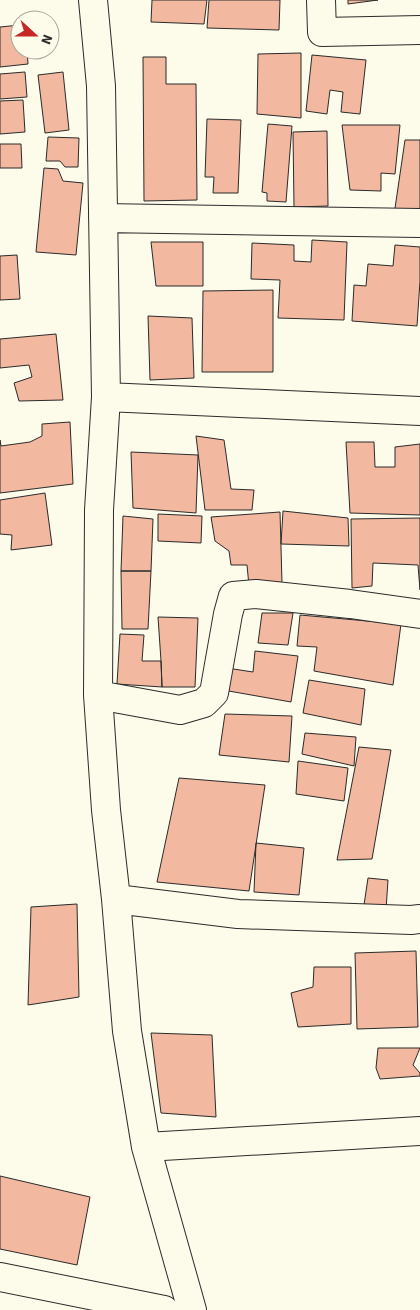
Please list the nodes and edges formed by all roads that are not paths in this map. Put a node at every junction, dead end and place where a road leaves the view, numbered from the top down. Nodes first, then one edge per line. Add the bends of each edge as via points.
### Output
1 (94, 0) edge
2 (321, 0) edge
3 (420, 30) edge
4 (103, 218) junction
5 (420, 223) edge
6 (106, 397) junction
7 (420, 412) edge
8 (420, 614) edge
9 (98, 695) junction
10 (116, 898) junction
11 (420, 919) edge
12 (420, 1131) edge
13 (146, 1147) junction
14 (0, 1277) edge
15 (164, 1310) edge
16 (192, 1310) edge

1 - 4 street via 101,86
2 - 3 street via 322,32
4 - 5 street
4 - 6 street
6 - 7 street
6 - 9 street via 99,510
8 - 9 street via 256,594 233,596 214,693 204,703 180,710
9 - 10 street
10 - 11 street via 238,914
10 - 13 street via 127,1031
12 - 13 street
13 - 16 street
14 - 15 street

